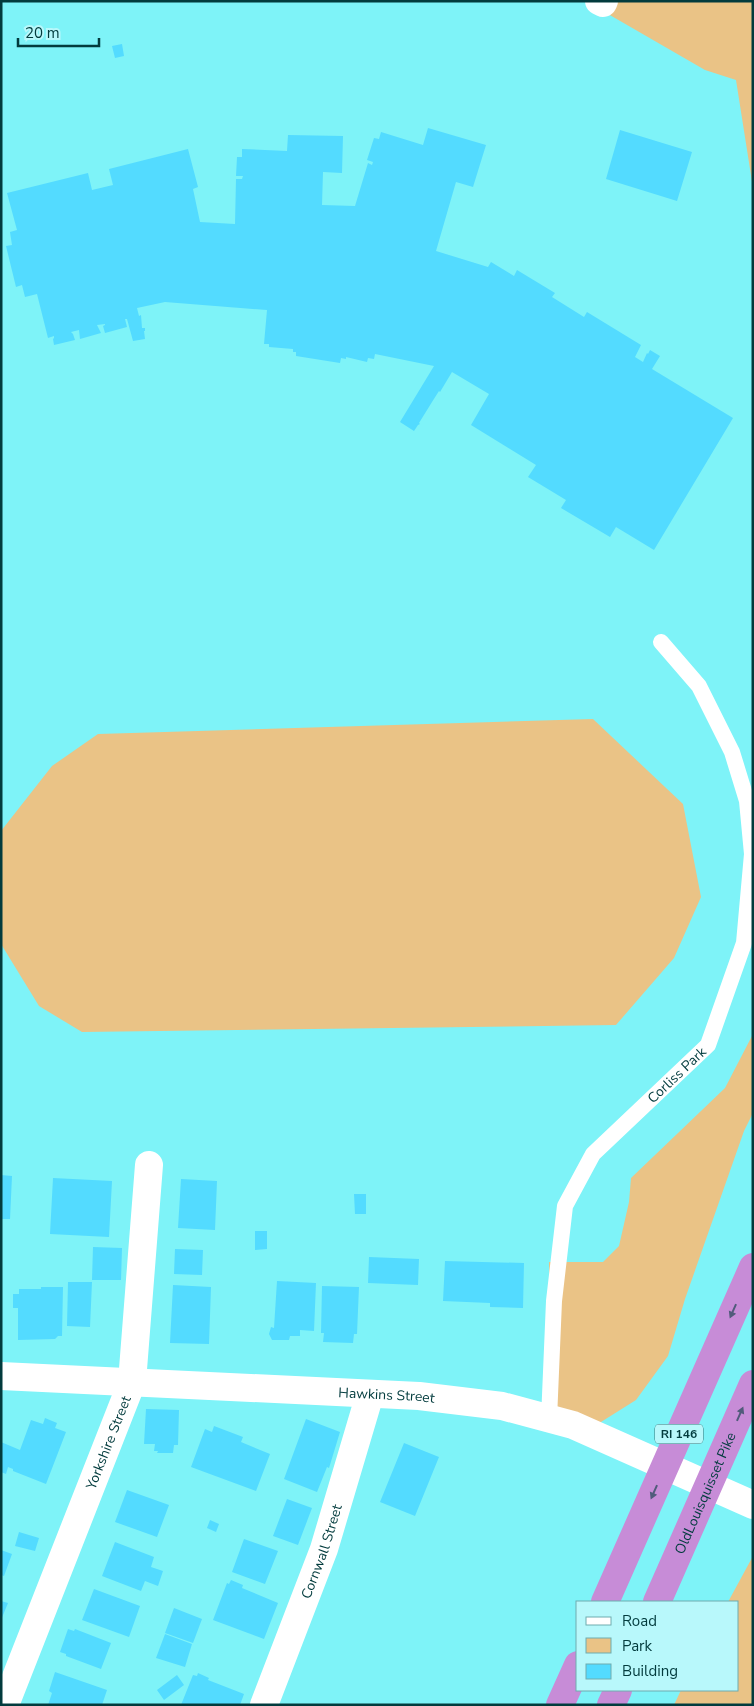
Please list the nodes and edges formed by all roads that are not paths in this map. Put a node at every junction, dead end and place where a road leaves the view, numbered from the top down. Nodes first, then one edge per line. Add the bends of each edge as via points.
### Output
1 (661, 642) dead end
2 (149, 1165) dead end
3 (753, 1266) edge
4 (1, 1376) edge
5 (132, 1382) junction
6 (753, 1384) edge
7 (370, 1394) junction
8 (561, 1422) junction
9 (753, 1504) edge
10 (605, 1601) edge
11 (656, 1601) edge
12 (576, 1669) edge
13 (618, 1691) edge
14 (5, 1705) edge
15 (264, 1705) edge
16 (560, 1705) edge
17 (611, 1705) edge

1 - 8 lane, Corliss Park via 699,686 732,752 747,801 752,854 744,943 708,1045 593,1154 565,1206 554,1301
2 - 5 street, Yorkshire Street
3 -> 10 highway, RI 146
4 - 5 street, Hawkins Street
5 - 7 street, Hawkins Street
5 - 14 street, Yorkshire Street
11 -> 6 highway, OldLouisquisset Pike
7 - 8 street, Hawkins Street via 420,1396 502,1406
7 - 15 street, Cornwall Street via 324,1550
8 - 9 street, Hawkins Street
12 - 16 highway
13 - 17 highway

